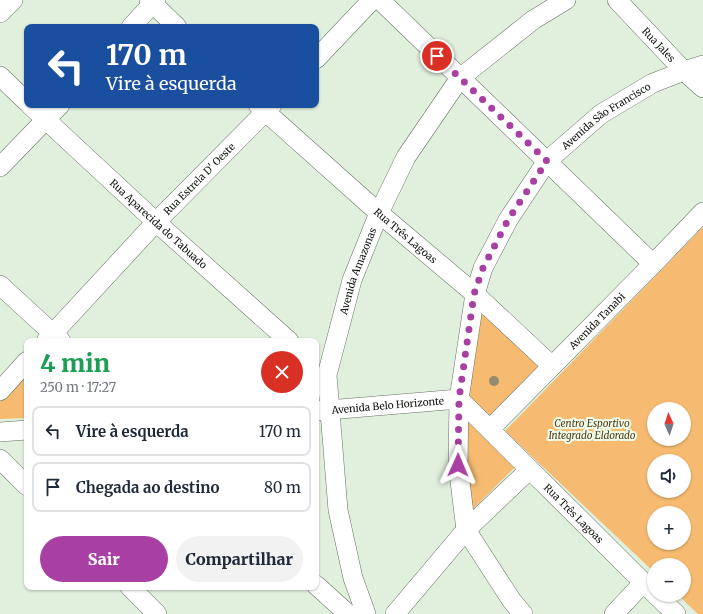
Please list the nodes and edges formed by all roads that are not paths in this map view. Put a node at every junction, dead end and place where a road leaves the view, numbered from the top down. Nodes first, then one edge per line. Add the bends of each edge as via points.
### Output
1 (13, 0) edge
2 (372, 0) edge
3 (380, 0) edge
4 (566, 0) edge
5 (617, 0) edge
6 (153, 1) edge
7 (0, 13) edge
8 (134, 24) edge
9 (174, 24) edge
10 (319, 56) edge
11 (703, 65) edge
12 (684, 71) junction
13 (0, 76) edge
14 (460, 78) junction
15 (703, 88) edge
16 (24, 99) edge
17 (33, 108) edge
18 (57, 108) edge
19 (264, 108) edge
20 (266, 108) edge
21 (46, 120) junction
22 (547, 161) junction
23 (0, 167) edge
24 (703, 212) edge
25 (379, 213) junction
26 (156, 222) junction
27 (653, 264) junction
28 (0, 285) edge
29 (474, 294) junction
30 (53, 338) edge
31 (286, 338) edge
32 (24, 365) edge
33 (552, 366) junction
34 (322, 370) edge
35 (0, 391) edge
36 (459, 399) junction
37 (323, 411) edge
38 (490, 429) junction
39 (24, 430) edge
40 (0, 432) edge
41 (0, 459) edge
42 (529, 470) junction
43 (24, 483) edge
44 (466, 530) junction
45 (647, 586) edge
46 (319, 588) edge
47 (133, 590) edge
48 (647, 593) edge
49 (664, 602) edge
50 (157, 614) edge
51 (348, 614) edge
52 (366, 614) edge
53 (395, 614) edge
54 (524, 614) edge
55 (614, 614) edge
56 (676, 614) edge

1 - 7 street
2 - 10 street
3 - 14 street
4 - 14 street, Avenida Amazonas via 533,20
5 - 12 street, Rua Jales
6 - 8 street
6 - 9 street
11 - 12 street, Avenida São Francisco
12 - 15 street, Rua Jales
12 - 22 street, Avenida São Francisco via 653,82 601,114
13 - 16 street
14 - 22 street
14 - 25 street, Avenida Amazonas via 406,157
17 - 21 street, Rua Aparecida do Tabuado
18 - 21 street
19 - 26 street, Rua Estrela D' Oeste
20 - 25 street, Rua Três Lagoas
21 - 23 street
21 - 26 street, Rua Aparecida do Tabuado
22 - 27 street
22 - 29 street, Avenida São Francisco via 508,220 483,268
24 - 27 street, Avenida Tanabi
25 - 29 street, Rua Três Lagoas
25 - 34 street, Avenida Amazonas via 352,280
26 - 30 street, Rua Estrela D' Oeste
26 - 31 street, Rua Aparecida do Tabuado
27 - 33 street, Avenida Tanabi
28 - 30 street
29 - 33 street, Rua Três Lagoas
29 - 36 street, Avenida São Francisco
32 - 35 street
33 - 38 street, Avenida Tanabi
34 - 37 street, Avenida Amazonas
36 - 37 street, Avenida Belo Horizonte
36 - 38 street, Rua Três Lagoas
36 - 44 street, Avenida São Francisco via 458,465
37 - 52 street, Avenida Amazonas via 338,510 352,578
38 - 42 street, Rua Três Lagoas
39 - 40 street
41 - 43 street
42 - 44 street
42 - 45 street, Rua Três Lagoas
44 - 53 street
44 - 54 street, Avenida São Francisco via 512,601
46 - 51 street
47 - 50 street
48 - 55 street
49 - 56 street, Rua Três Lagoas

